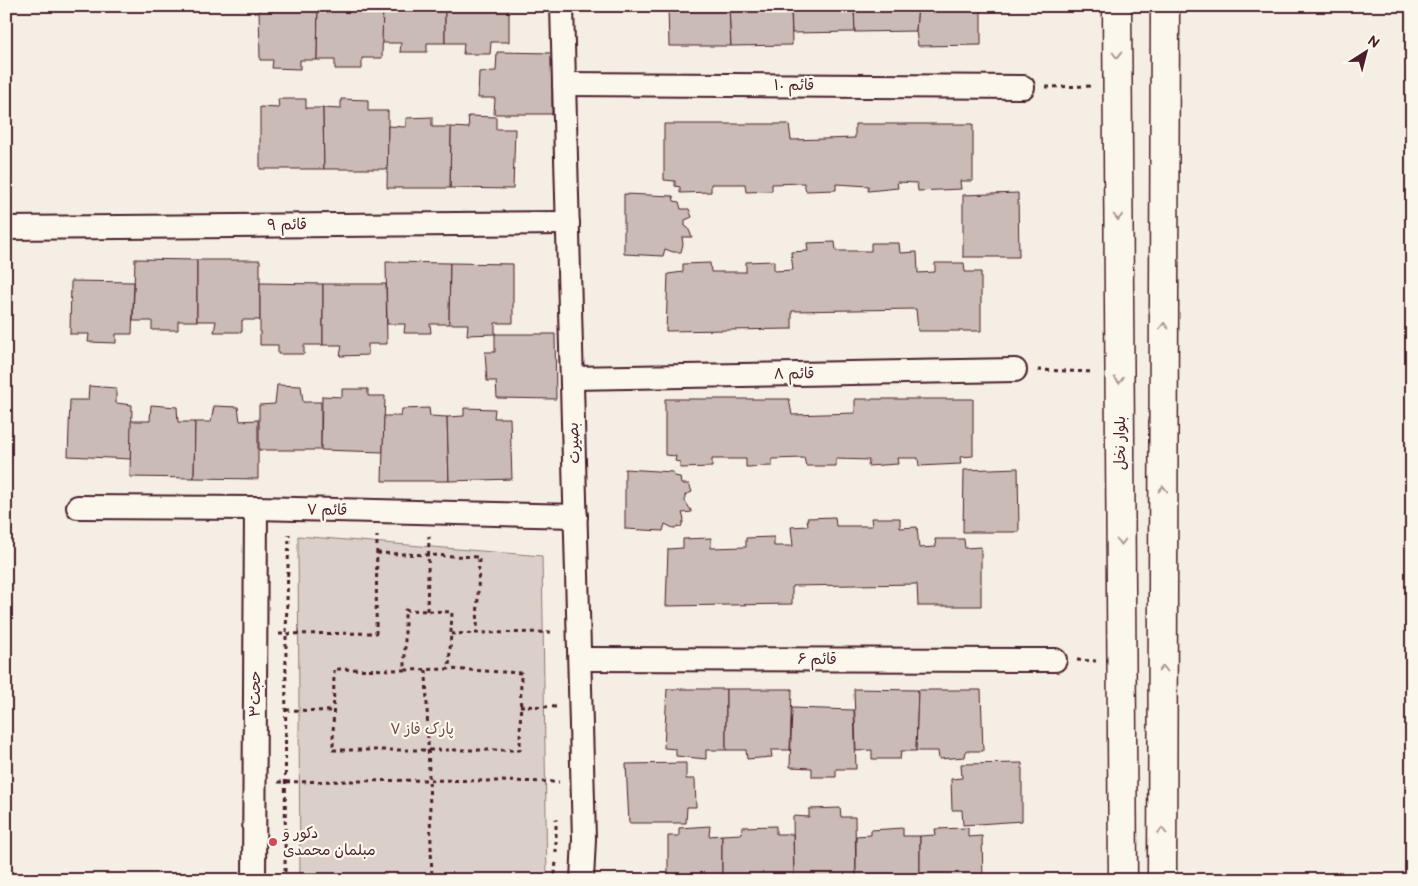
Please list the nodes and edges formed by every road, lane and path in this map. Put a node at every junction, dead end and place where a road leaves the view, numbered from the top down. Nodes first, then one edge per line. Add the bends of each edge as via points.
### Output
1 (562, 6) edge
2 (1117, 6) edge
3 (1165, 6) edge
4 (564, 84) junction
5 (1117, 86) junction
6 (1023, 87) joint
7 (568, 222) junction
8 (6, 228) edge
9 (1015, 370) joint
10 (1119, 373) junction
11 (572, 378) junction
12 (78, 507) dead end
13 (256, 508) junction
14 (376, 510) junction
15 (576, 516) junction
16 (298, 534) dead end
17 (367, 535) dead end
18 (377, 535) junction
19 (386, 536) dead end
20 (420, 536) dead end
21 (428, 536) junction
22 (438, 536) dead end
23 (377, 553) junction
24 (429, 555) junction
25 (427, 611) junction
26 (255, 633) junction
27 (477, 633) junction
28 (579, 633) junction
29 (286, 634) junction
30 (451, 634) junction
31 (580, 659) junction
32 (1054, 660) joint
33 (1122, 661) junction
34 (449, 669) junction
35 (405, 670) junction
36 (426, 670) junction
37 (556, 697) dead end
38 (520, 706) junction
39 (556, 707) junction
40 (581, 707) junction
41 (286, 710) junction
42 (333, 710) junction
43 (556, 716) dead end
44 (428, 751) junction
45 (429, 780) junction
46 (254, 782) junction
47 (285, 782) junction
48 (556, 782) junction
49 (583, 782) junction
50 (556, 792) dead end
51 (556, 812) dead end
52 (254, 880) edge
53 (285, 880) edge
54 (432, 880) edge
55 (548, 880) edge
56 (582, 880) edge
57 (1123, 880) edge
58 (1162, 880) edge

1 - 4 street, بصیرت
2 -> 5 street, بلوار نخل
58 -> 3 street
4 - 6 street, قائم ۱۰
4 - 7 street, بصیرت
5 - 6 path
5 -> 10 street, بلوار نخل
7 - 8 street, قائم ۹
7 - 11 street, بصیرت
9 - 10 path
9 - 11 street, قائم ۸
10 -> 33 street, بلوار نخل
11 - 15 street, بصیرت
12 - 13 street, قائم ۷
13 - 14 street, قائم ۷
13 - 26 street, حجت۳
14 - 15 street, قائم ۷
14 - 18 path
15 - 28 street, بصیرت
16 - 29 path via 289,533
17 - 18 path
18 - 19 path
18 - 23 path
20 - 21 path
21 - 22 path
21 - 24 path
23 - 24 path
23 - 29 path via 376,632
24 - 25 path
24 - 27 path via 479,557
25 - 30 path via 452,612
25 - 35 path via 406,610
26 - 29 path
26 - 46 street, حجت۳
27 - 28 path
27 - 30 path
28 - 31 street, بصیرت
29 - 41 path
30 - 34 path
31 - 32 street, قائم ۶
31 - 40 street, بصیرت
32 - 33 path
33 - 57 street, بلوار نخل
34 - 36 path
34 - 38 path via 521,673
35 - 36 path
35 - 42 path via 334,669
36 - 44 path
37 - 39 path
38 - 39 path
38 - 44 path via 520,750
39 - 40 path
39 - 43 path
40 - 49 street, بصیرت
41 - 42 path
41 - 47 path
42 - 44 path via 333,750
44 - 45 path
45 - 47 path
45 - 48 path
45 - 54 path
46 - 47 path
46 - 52 street, حجت۳
47 - 53 path
48 - 49 path
48 - 50 path
49 - 56 street, بصیرت
51 - 55 path via 555,873

